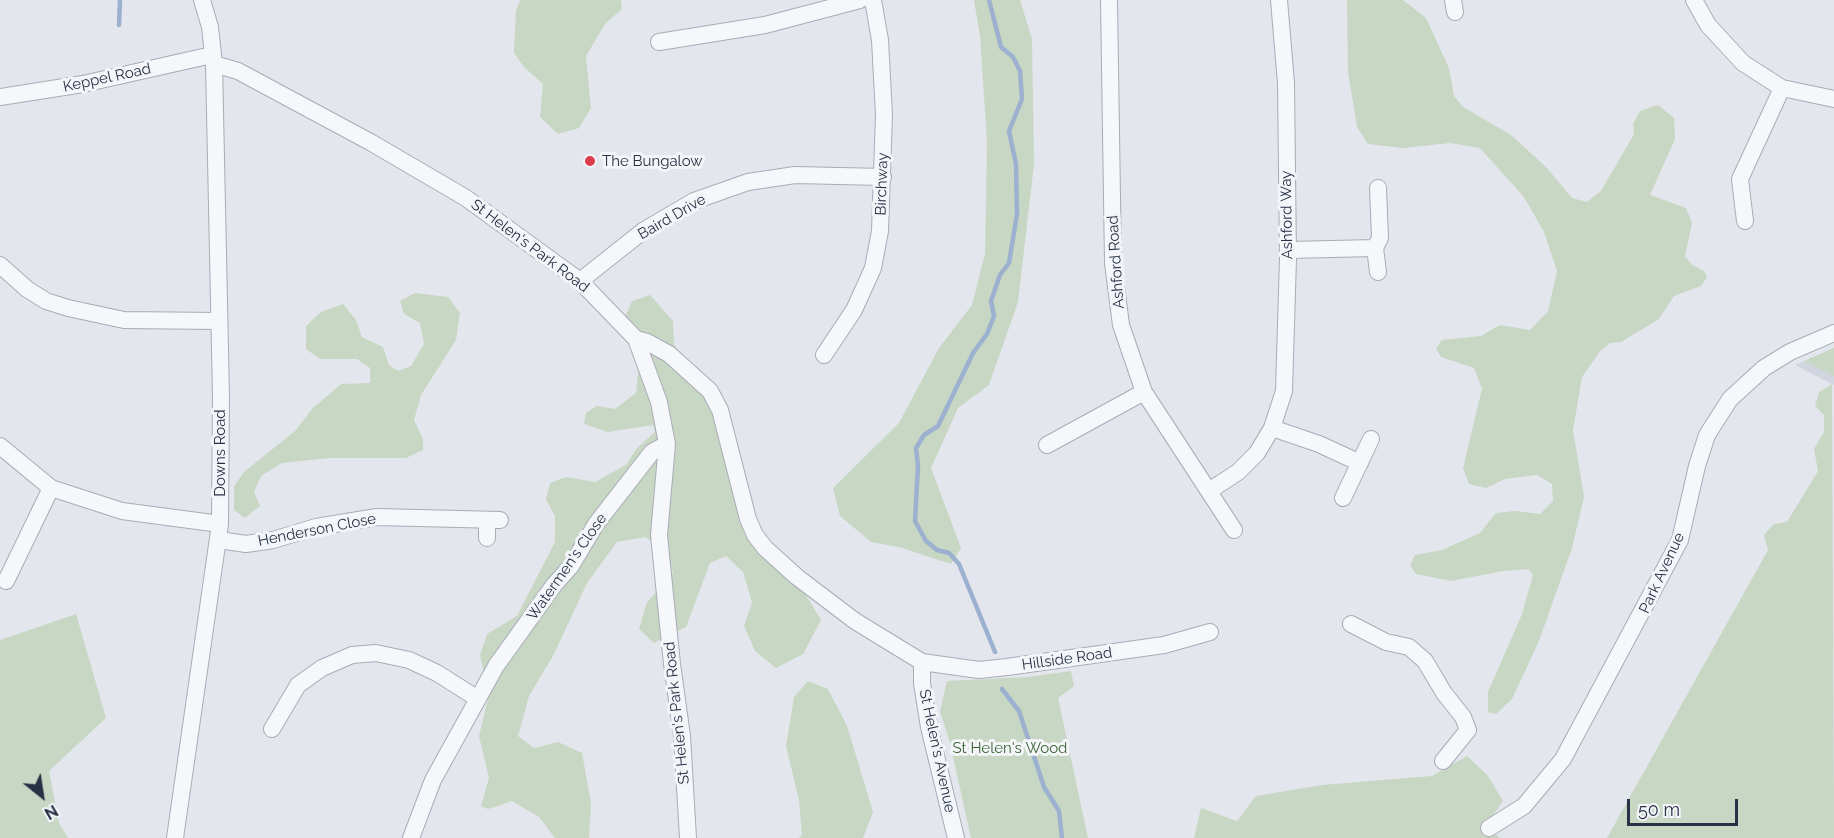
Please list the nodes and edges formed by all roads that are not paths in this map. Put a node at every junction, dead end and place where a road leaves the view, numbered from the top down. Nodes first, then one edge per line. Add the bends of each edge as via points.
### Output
1 (202, 0) edge
2 (860, 0) edge
3 (873, 0) edge
4 (1109, 0) edge
5 (1280, 0) edge
6 (1694, 0) edge
7 (659, 42) dead end
8 (213, 59) junction
9 (1782, 88) junction
10 (0, 97) edge
11 (1834, 99) edge
12 (883, 177) junction
13 (1378, 188) dead end
14 (1744, 221) dead end
15 (1375, 248) junction
16 (1288, 250) junction
17 (0, 265) edge
18 (1378, 272) dead end
19 (580, 281) junction
20 (219, 321) junction
21 (1834, 333) edge
22 (636, 339) junction
23 (824, 355) dead end
24 (1144, 392) junction
25 (1272, 428) junction
26 (1371, 439) dead end
27 (667, 444) junction
28 (1047, 445) dead end
29 (0, 446) edge
30 (1360, 463) junction
31 (51, 488) junction
32 (1209, 490) junction
33 (1343, 498) dead end
34 (1234, 530) dead end
35 (219, 532) junction
36 (487, 538) dead end
37 (7, 564) edge
38 (6, 581) dead end
39 (1352, 624) dead end
40 (1210, 632) dead end
41 (922, 662) junction
42 (478, 699) junction
43 (272, 729) dead end
44 (1443, 761) dead end
45 (1489, 828) dead end
46 (175, 838) edge
47 (411, 838) edge
48 (688, 838) edge
49 (956, 838) edge

1 - 8 street
2 - 7 street via 765,25
3 - 12 street, Birchway via 880,40
4 - 24 street, Ashford Road via 1114,277 1121,325
5 - 16 street, Ashford Way via 1286,83
6 - 9 street via 1724,45 1743,63
8 - 10 street, Keppel Road
8 - 19 street, St Helen's Park Road via 466,198
8 - 20 street, Downs Road
9 - 11 street
9 - 14 street via 1740,178
12 - 19 street, Baird Drive via 795,175 748,182 694,201 643,231
12 - 23 street, Birchway via 873,268 854,310
13 - 15 street via 1380,238
15 - 16 street
15 - 18 street
16 - 25 street, Ashford Way via 1284,391
17 - 20 street via 27,289 68,308 124,320
19 - 22 street, St Helen's Park Road
20 - 35 street, Downs Road
21 - 45 street, Park Avenue via 1764,368 1730,399 1707,435 1696,466 1680,540 1563,759 1524,806
22 - 27 street, St Helen's Park Road via 659,402
22 - 41 street via 669,354 710,391 720,410 748,519 765,548 855,621
24 - 28 street
24 - 32 street, Ashford Road
25 - 30 street
25 - 32 street, Ashford Way via 1257,453 1238,472
26 - 30 street
27 - 42 street, Watermen's Close via 652,452 596,524 571,566 496,666
27 - 48 street, St Helen's Park Road via 659,535 682,736
29 - 31 street
30 - 33 street
31 - 35 street, Henderson Close via 123,511
31 - 37 street
32 - 34 street, Ashford Road
35 - 36 street, Henderson Close via 246,543 377,517 493,520
35 - 46 street, Downs Road
37 - 38 street
39 - 44 street via 1386,642 1409,647 1425,661 1463,717 1468,730
40 - 41 street, Hillside Road via 1164,645 979,670
41 - 49 street, St Helen's Avenue via 929,727
42 - 43 street via 409,660 376,653 352,656 322,668 298,686
42 - 47 street, Watermen's Close via 433,780

